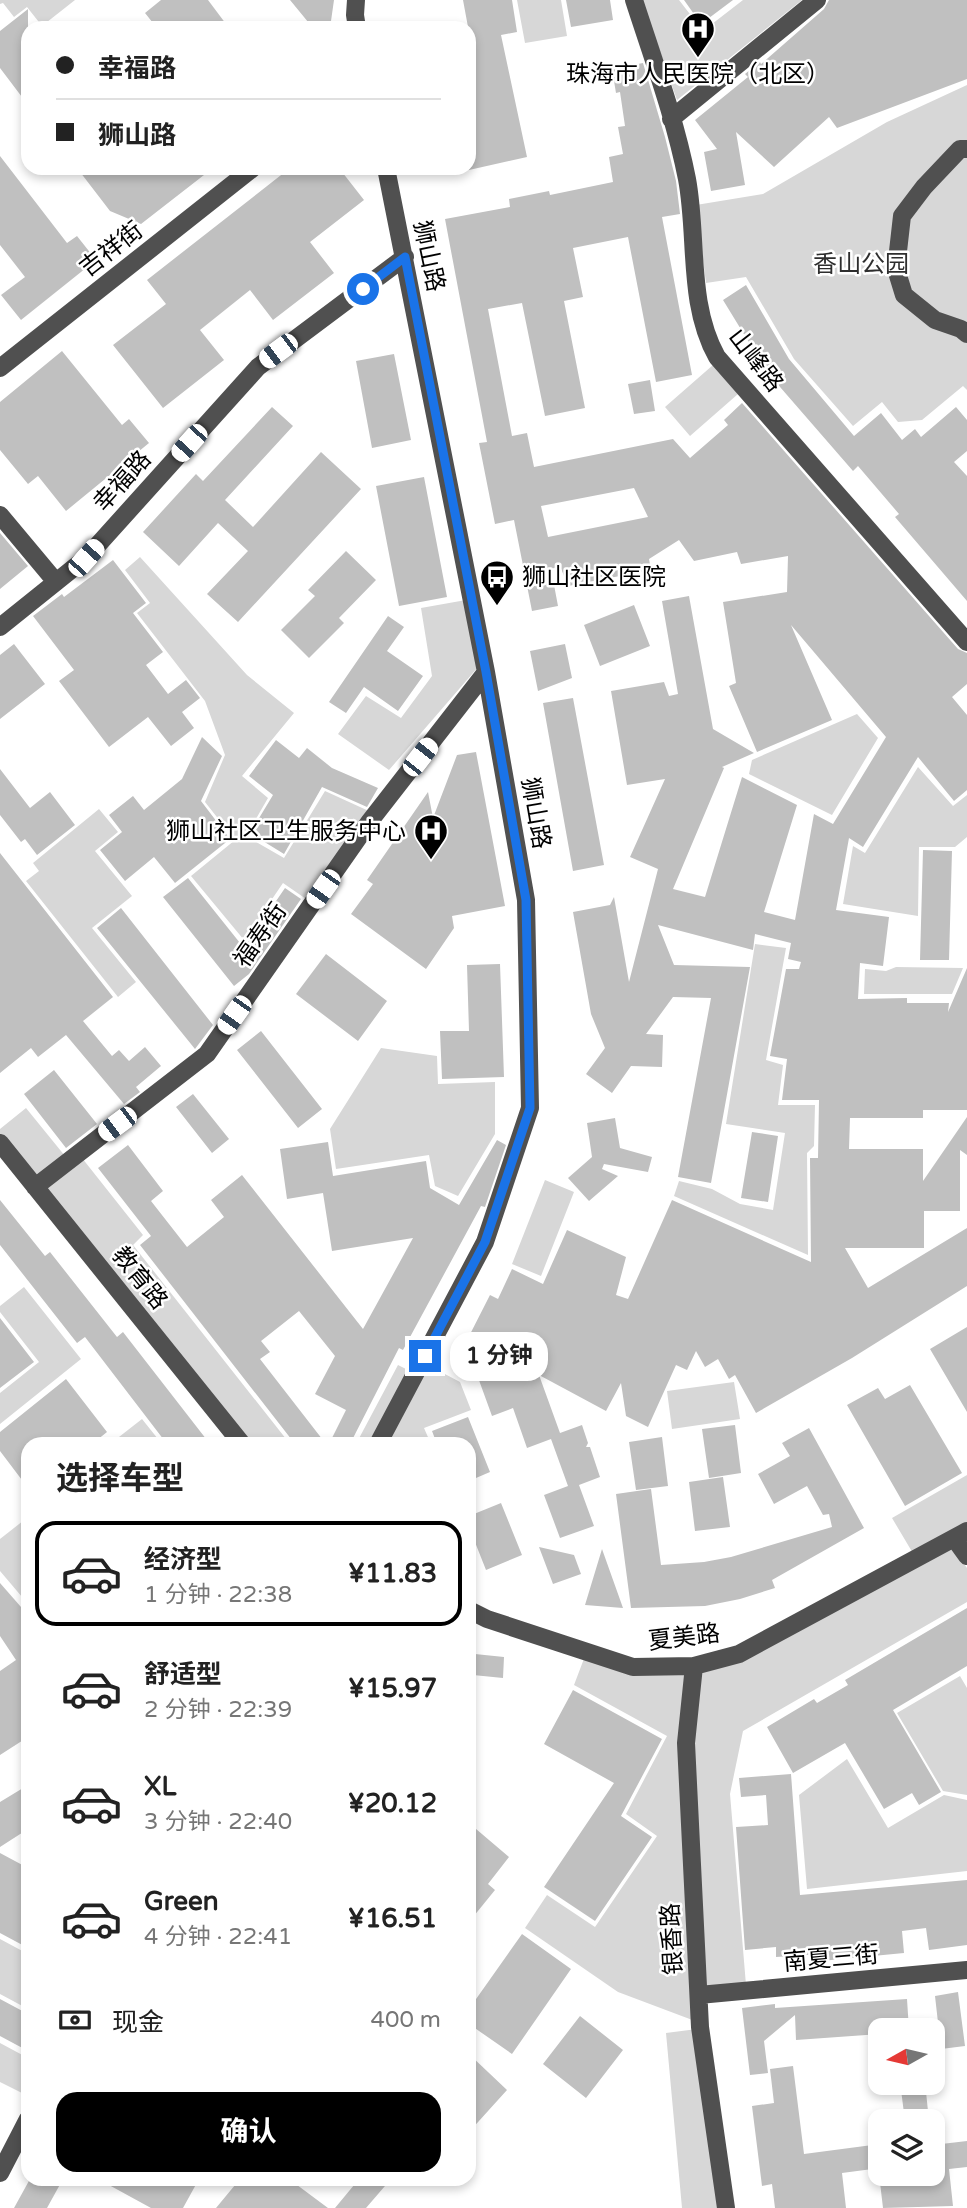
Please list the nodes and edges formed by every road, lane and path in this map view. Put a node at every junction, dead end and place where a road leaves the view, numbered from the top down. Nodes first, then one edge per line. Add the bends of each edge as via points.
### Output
1 (356, 0) edge
2 (634, 0) edge
3 (817, 0) edge
4 (356, 21) edge
5 (671, 119) junction
6 (967, 149) edge
7 (244, 175) edge
8 (387, 175) edge
9 (405, 257) junction
10 (967, 334) edge
11 (0, 368) edge
12 (0, 515) edge
13 (56, 582) junction
14 (0, 627) edge
15 (967, 642) edge
16 (486, 672) junction
17 (0, 1143) edge
18 (35, 1187) junction
19 (236, 1437) edge
20 (382, 1437) edge
21 (960, 1535) edge
22 (967, 1556) edge
23 (476, 1614) edge
24 (694, 1666) junction
25 (967, 1970) edge
26 (699, 1995) junction
27 (21, 2132) edge
28 (0, 2173) edge
29 (726, 2208) edge

1 - 4 street
2 - 5 street, 山峰路
3 - 5 street
5 - 15 street, 山峰路 via 690,202 701,310 717,357
6 - 10 street via 960,149 902,215 896,269 904,295 936,320
7 - 11 street, 吉祥街
8 - 9 street, 狮山路
9 - 13 street, 幸福路 via 258,367 86,558
9 - 16 street, 狮山路
12 - 13 street
13 - 14 street, 幸福路
16 - 18 street, 福寿街 via 370,821 207,1054
16 - 20 street, 狮山路 via 526,900 530,1108 485,1242
17 - 18 street, 教育路
18 - 19 street, 教育路
21 - 22 street
21 - 24 street, 夏美路 via 739,1654
23 - 24 street, 夏美路 via 632,1667
24 - 26 street, 银香路 via 686,1743
25 - 26 street, 南夏三街
26 - 29 street, 银香路
27 - 28 street

